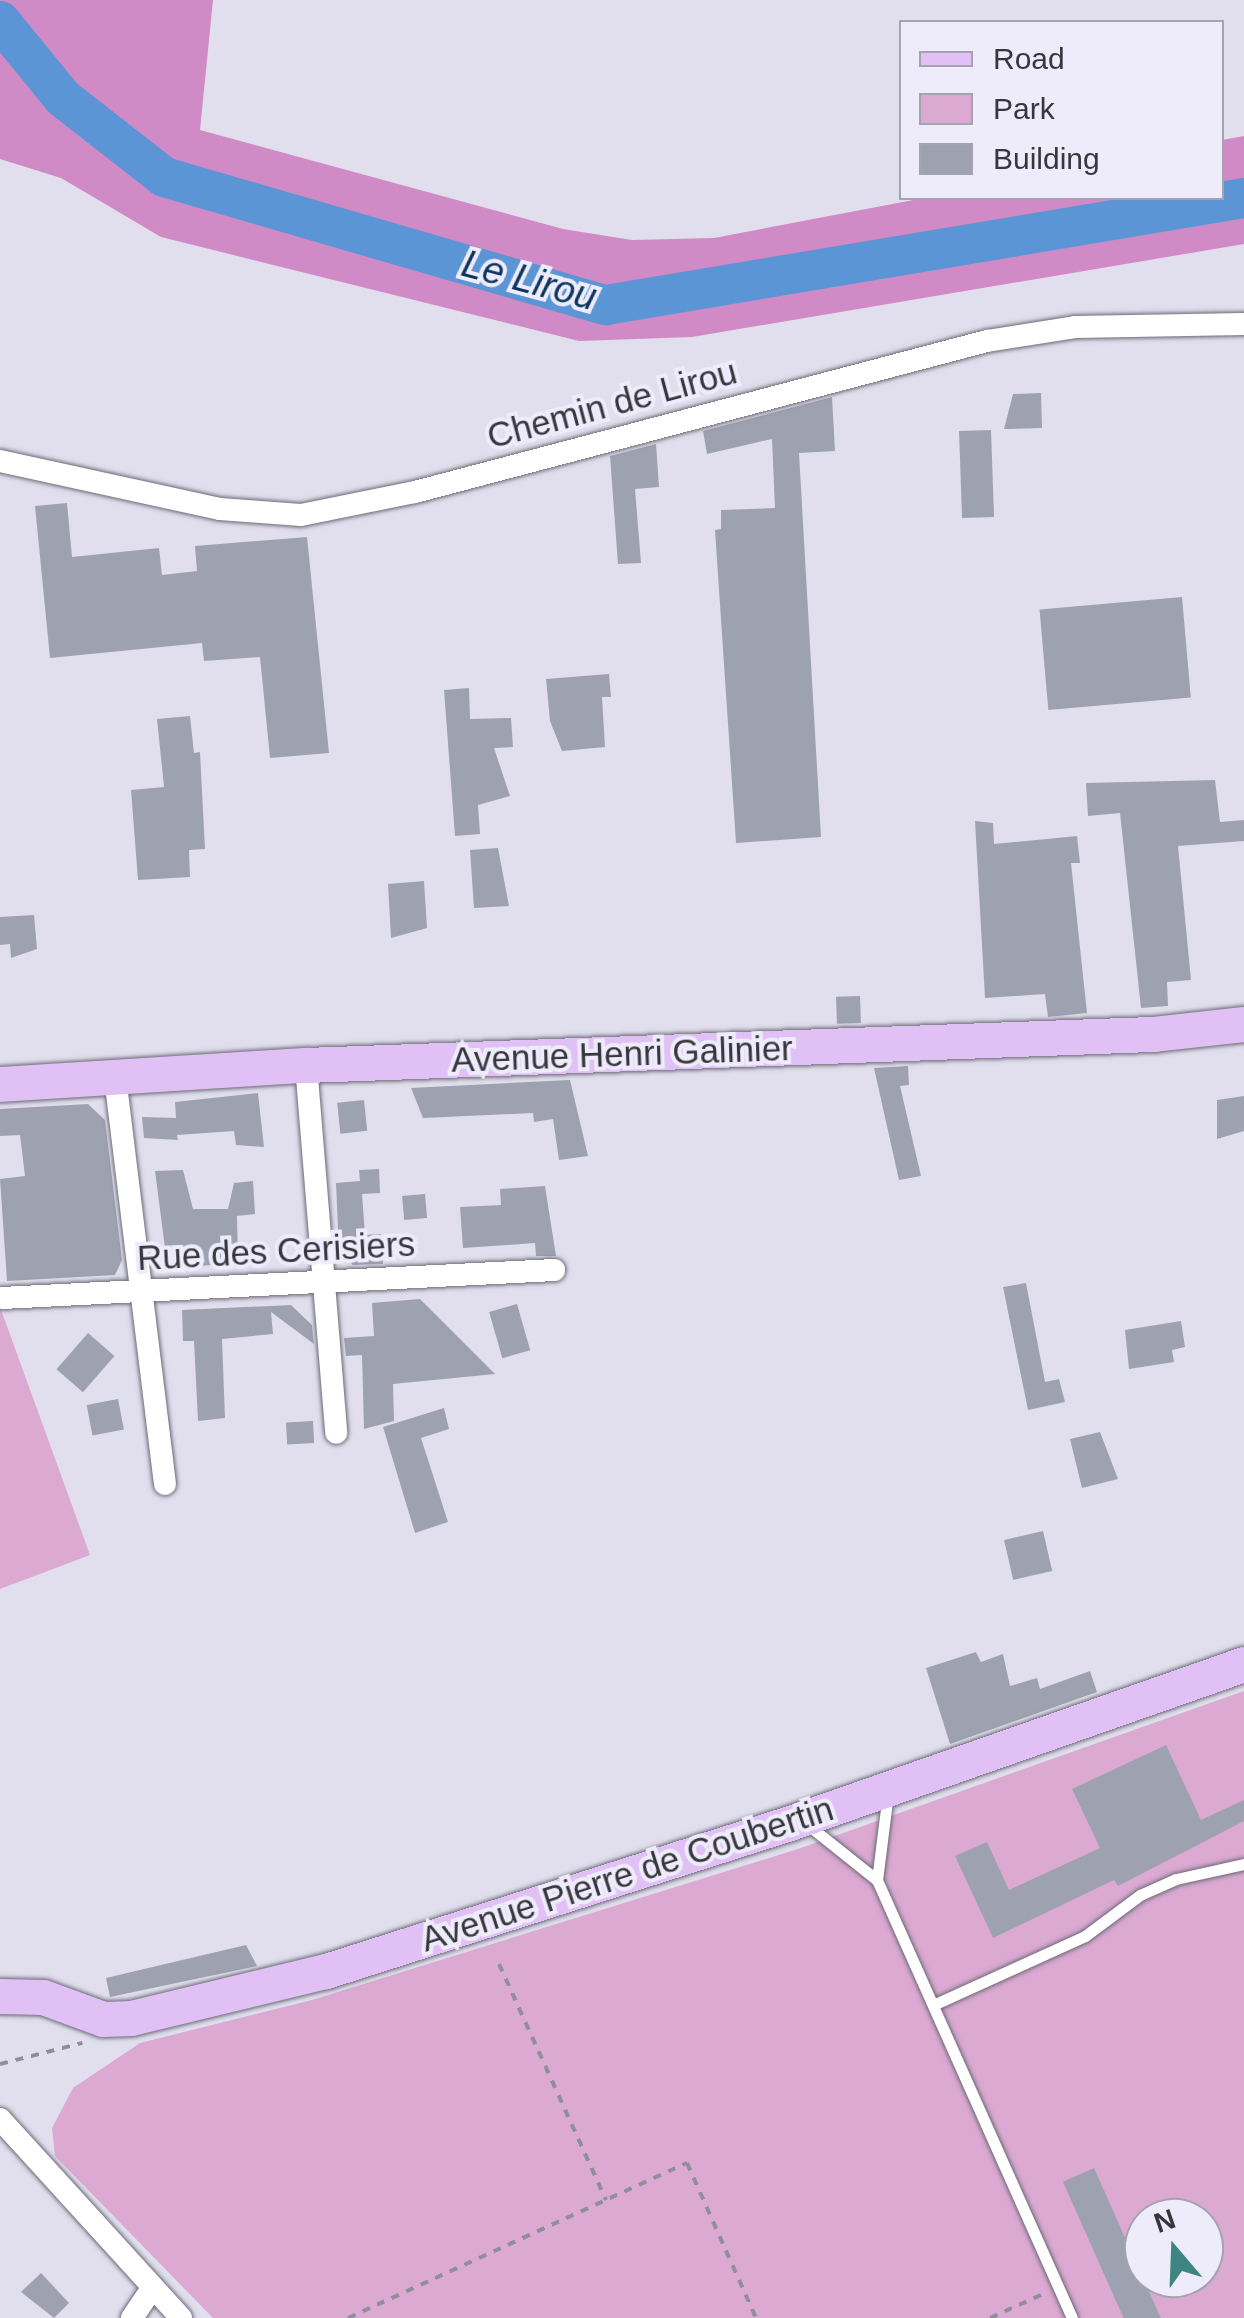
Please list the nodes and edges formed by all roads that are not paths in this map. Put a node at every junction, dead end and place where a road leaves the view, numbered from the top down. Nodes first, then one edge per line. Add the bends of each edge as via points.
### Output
1 (1244, 324) edge
2 (0, 461) edge
3 (1244, 1024) edge
4 (306, 1066) junction
5 (115, 1076) junction
6 (0, 1084) edge
7 (554, 1270) dead end
8 (324, 1286) junction
9 (144, 1293) junction
10 (2, 1298) edge
11 (336, 1434) dead end
12 (164, 1484) dead end
13 (1244, 1664) edge
14 (888, 1789) junction
15 (800, 1820) junction
16 (1244, 1864) edge
17 (877, 1880) junction
18 (0, 1996) edge
19 (932, 2005) junction
20 (0, 2119) edge
21 (152, 2288) junction
22 (132, 2318) edge
23 (181, 2318) edge
24 (1072, 2318) edge

1 - 2 street, Chemin de Lirou via 1075,327 987,341 415,492 301,515 220,509
3 - 4 main road, Avenue Henri Galinier via 1154,1034
4 - 5 main road, Avenue Henri Galinier
4 - 8 street
5 - 6 main road, Avenue Henri Galinier
5 - 9 street
7 - 8 street, Rue des Cerisiers
8 - 9 street, Rue des Cerisiers
8 - 11 street
9 - 10 street, Rue des Cerisiers
9 - 12 street
13 - 14 main road, Avenue Pierre de Coubertin
14 - 15 main road, Avenue Pierre de Coubertin
14 - 17 lane
15 - 17 lane
15 - 18 main road, Avenue Pierre de Coubertin via 326,1971 131,2018 103,2019 43,1997
16 - 19 lane via 1176,1878 1140,1895 1085,1936
17 - 19 lane
19 - 24 lane
20 - 21 street
21 - 22 street
21 - 23 street

